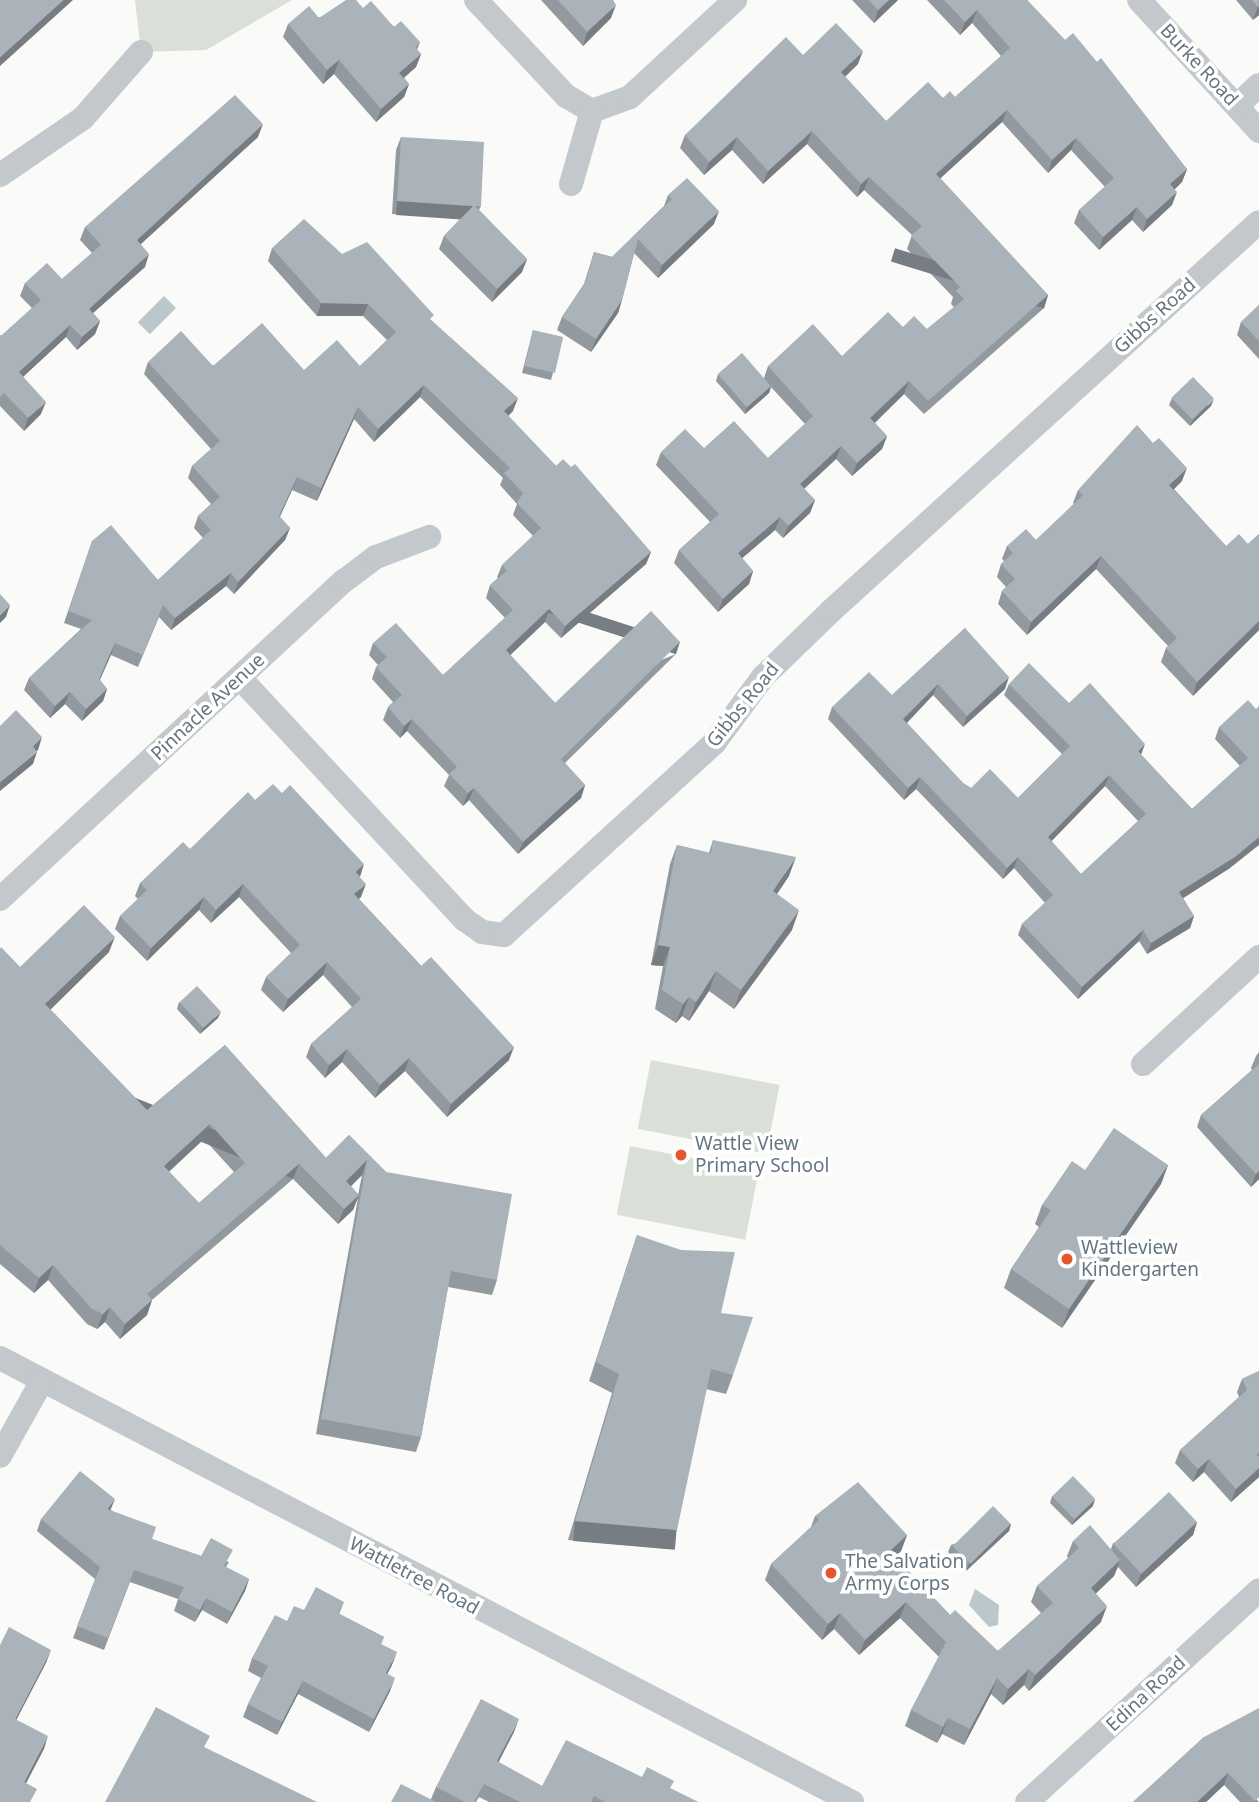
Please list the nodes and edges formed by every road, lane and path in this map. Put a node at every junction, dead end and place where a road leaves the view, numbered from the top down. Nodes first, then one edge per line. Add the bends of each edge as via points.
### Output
1 (476, 0) edge
2 (736, 0) edge
3 (1139, 0) edge
4 (141, 52) dead end
5 (1259, 85) edge
6 (1237, 106) junction
7 (592, 111) junction
8 (1259, 131) edge
9 (0, 175) edge
10 (571, 184) dead end
11 (1259, 222) edge
12 (429, 537) dead end
13 (240, 678) junction
14 (0, 899) edge
15 (1259, 957) edge
16 (1143, 1064) dead end
17 (0, 1358) edge
18 (42, 1381) junction
19 (0, 1456) edge
20 (1259, 1590) edge
21 (832, 1798) edge
22 (1031, 1800) edge
23 (852, 1802) edge

1 - 7 street via 566,96
2 - 7 street via 630,97
3 - 6 street, Burke Road
4 - 9 street via 83,118
5 - 6 street
6 - 8 street, Burke Road
7 - 10 street
11 - 13 street, Gibbs Road via 788,652 715,742 504,935 482,932 465,920
12 - 13 street, Pinnacle Avenue via 358,570
13 - 14 street, Pinnacle Avenue
15 - 16 street
17 - 18 street, Wattletree Road
18 - 19 street
18 - 21 street, Wattletree Road
20 - 22 street, Edina Road
21 - 23 street, Wattletree Road

